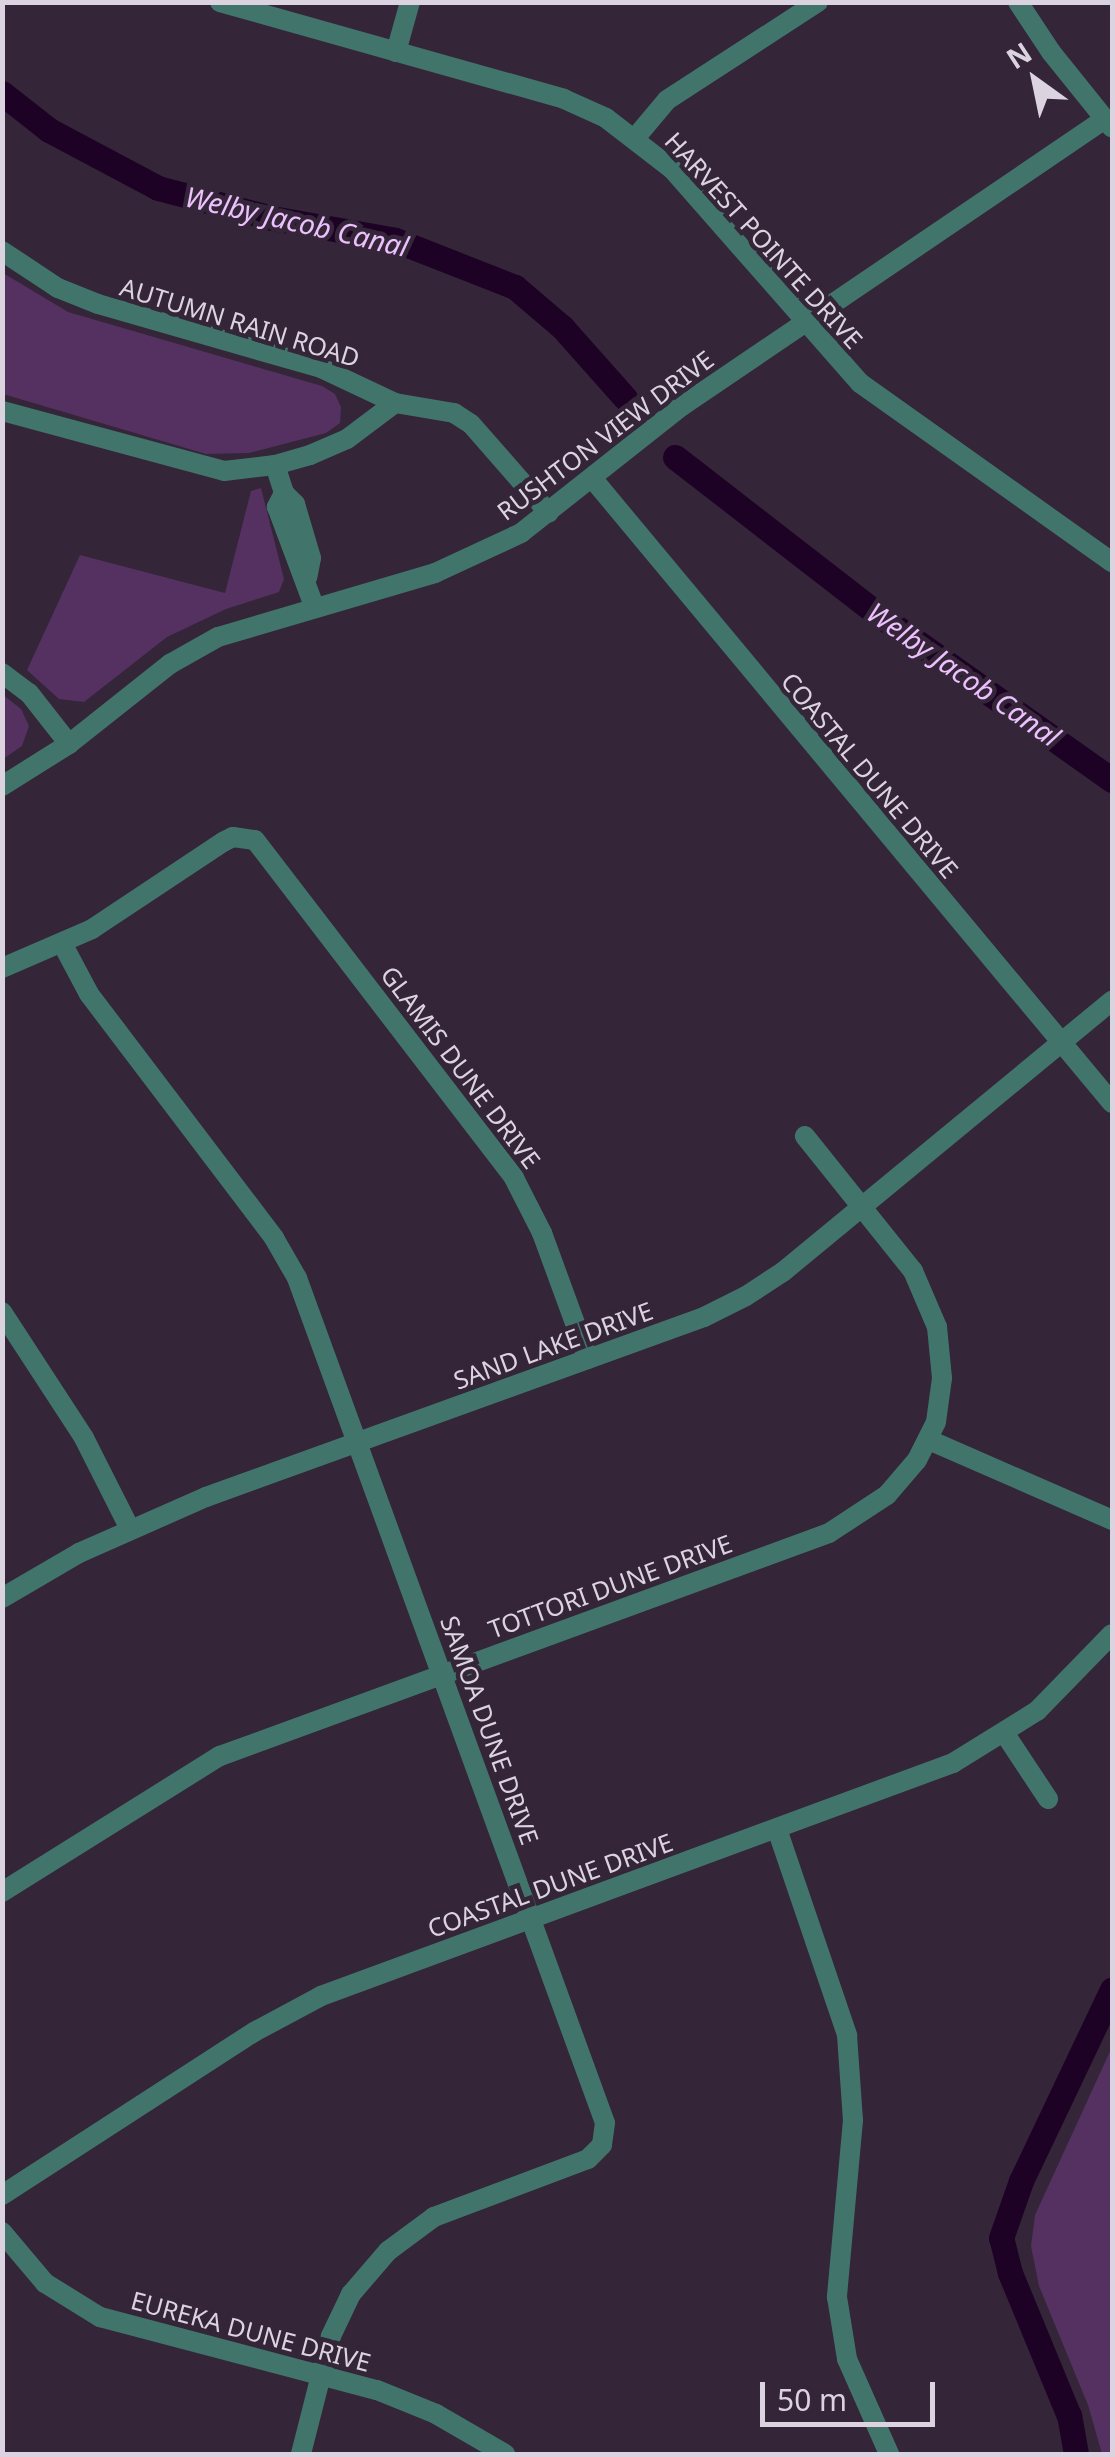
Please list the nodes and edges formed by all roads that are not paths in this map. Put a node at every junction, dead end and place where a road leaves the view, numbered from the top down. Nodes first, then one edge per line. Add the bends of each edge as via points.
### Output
1 (220, 2) edge
2 (410, 2) edge
3 (818, 2) edge
4 (1018, 2) edge
5 (396, 52) junction
6 (1109, 124) edge
7 (636, 137) junction
8 (2, 251) edge
9 (804, 322) junction
10 (395, 403) junction
11 (2, 412) edge
12 (275, 465) junction
13 (592, 478) junction
14 (549, 513) junction
15 (1112, 562) edge
16 (314, 606) junction
17 (2, 672) edge
18 (69, 744) junction
19 (2, 786) edge
20 (63, 944) junction
21 (2, 968) edge
22 (1112, 1001) edge
23 (1063, 1042) junction
24 (1112, 1103) edge
25 (805, 1136) dead end
26 (862, 1207) junction
27 (2, 1312) edge
28 (588, 1358) junction
29 (928, 1440) junction
30 (358, 1442) junction
31 (1112, 1520) edge
32 (130, 1529) junction
33 (2, 1598) edge
34 (1112, 1634) edge
35 (443, 1674) junction
36 (1005, 1734) junction
37 (1048, 1799) dead end
38 (777, 1829) junction
39 (2, 1892) edge
40 (532, 1919) junction
41 (2, 2195) edge
42 (2, 2232) edge
43 (320, 2374) junction
44 (301, 2454) edge
45 (505, 2454) edge
46 (890, 2454) edge

1 - 5 street, HARVEST POINTE DRIVE
2 - 5 street
3 - 7 street via 667,100
4 - 6 street
5 - 7 street, HARVEST POINTE DRIVE via 578,104
6 - 9 street, RUSHTON VIEW DRIVE
7 - 9 street, HARVEST POINTE DRIVE via 672,169
8 - 10 street, AUTUMN RAIN ROAD via 88,300 321,368
9 - 13 street, RUSHTON VIEW DRIVE
9 - 15 street, HARVEST POINTE DRIVE via 873,393
10 - 12 street via 348,440
10 - 14 street, AUTUMN RAIN ROAD via 463,417
11 - 12 street via 204,468
12 - 16 street via 284,494 277,506
13 - 14 street, RUSHTON VIEW DRIVE
13 - 23 street, COASTAL DUNE DRIVE
14 - 16 street, RUSHTON VIEW DRIVE via 464,562
16 - 18 street, RUSHTON VIEW DRIVE via 193,650
17 - 18 street
18 - 19 street, RUSHTON VIEW DRIVE
20 - 21 street
20 - 28 street, GLAMIS DUNE DRIVE via 223,842 244,836 263,848 514,1178 542,1232
20 - 30 street, SAMOA DUNE DRIVE via 97,1004 286,1258
22 - 23 street, SAND LAKE DRIVE
23 - 24 street, COASTAL DUNE DRIVE
23 - 26 street, SAND LAKE DRIVE
25 - 26 street, TOTTORI DUNE DRIVE
26 - 28 street, SAND LAKE DRIVE via 746,1296
26 - 29 street, TOTTORI DUNE DRIVE via 913,1270 937,1327 942,1378
27 - 32 street via 84,1438
28 - 30 street, SAND LAKE DRIVE
29 - 31 street
29 - 35 street, TOTTORI DUNE DRIVE via 887,1495 829,1533
30 - 32 street, SAND LAKE DRIVE
30 - 35 street, SAMOA DUNE DRIVE
32 - 33 street, SAND LAKE DRIVE
34 - 36 street, COASTAL DUNE DRIVE via 1066,1685
35 - 39 street, TOTTORI DUNE DRIVE via 220,1756
35 - 40 street, SAMOA DUNE DRIVE
36 - 37 street
36 - 38 street, COASTAL DUNE DRIVE via 926,1775
38 - 40 street, COASTAL DUNE DRIVE
38 - 46 street via 847,2035 853,2120 837,2297 847,2359
40 - 41 street, COASTAL DUNE DRIVE via 286,2013
40 - 43 street, SAMOA DUNE DRIVE via 602,2112 602,2145 579,2164 452,2209 402,2238 352,2294
42 - 43 street, EUREKA DUNE DRIVE via 45,2283 100,2317
43 - 44 street, SAMOA DUNE DRIVE
43 - 45 street, EUREKA DUNE DRIVE via 436,2414

